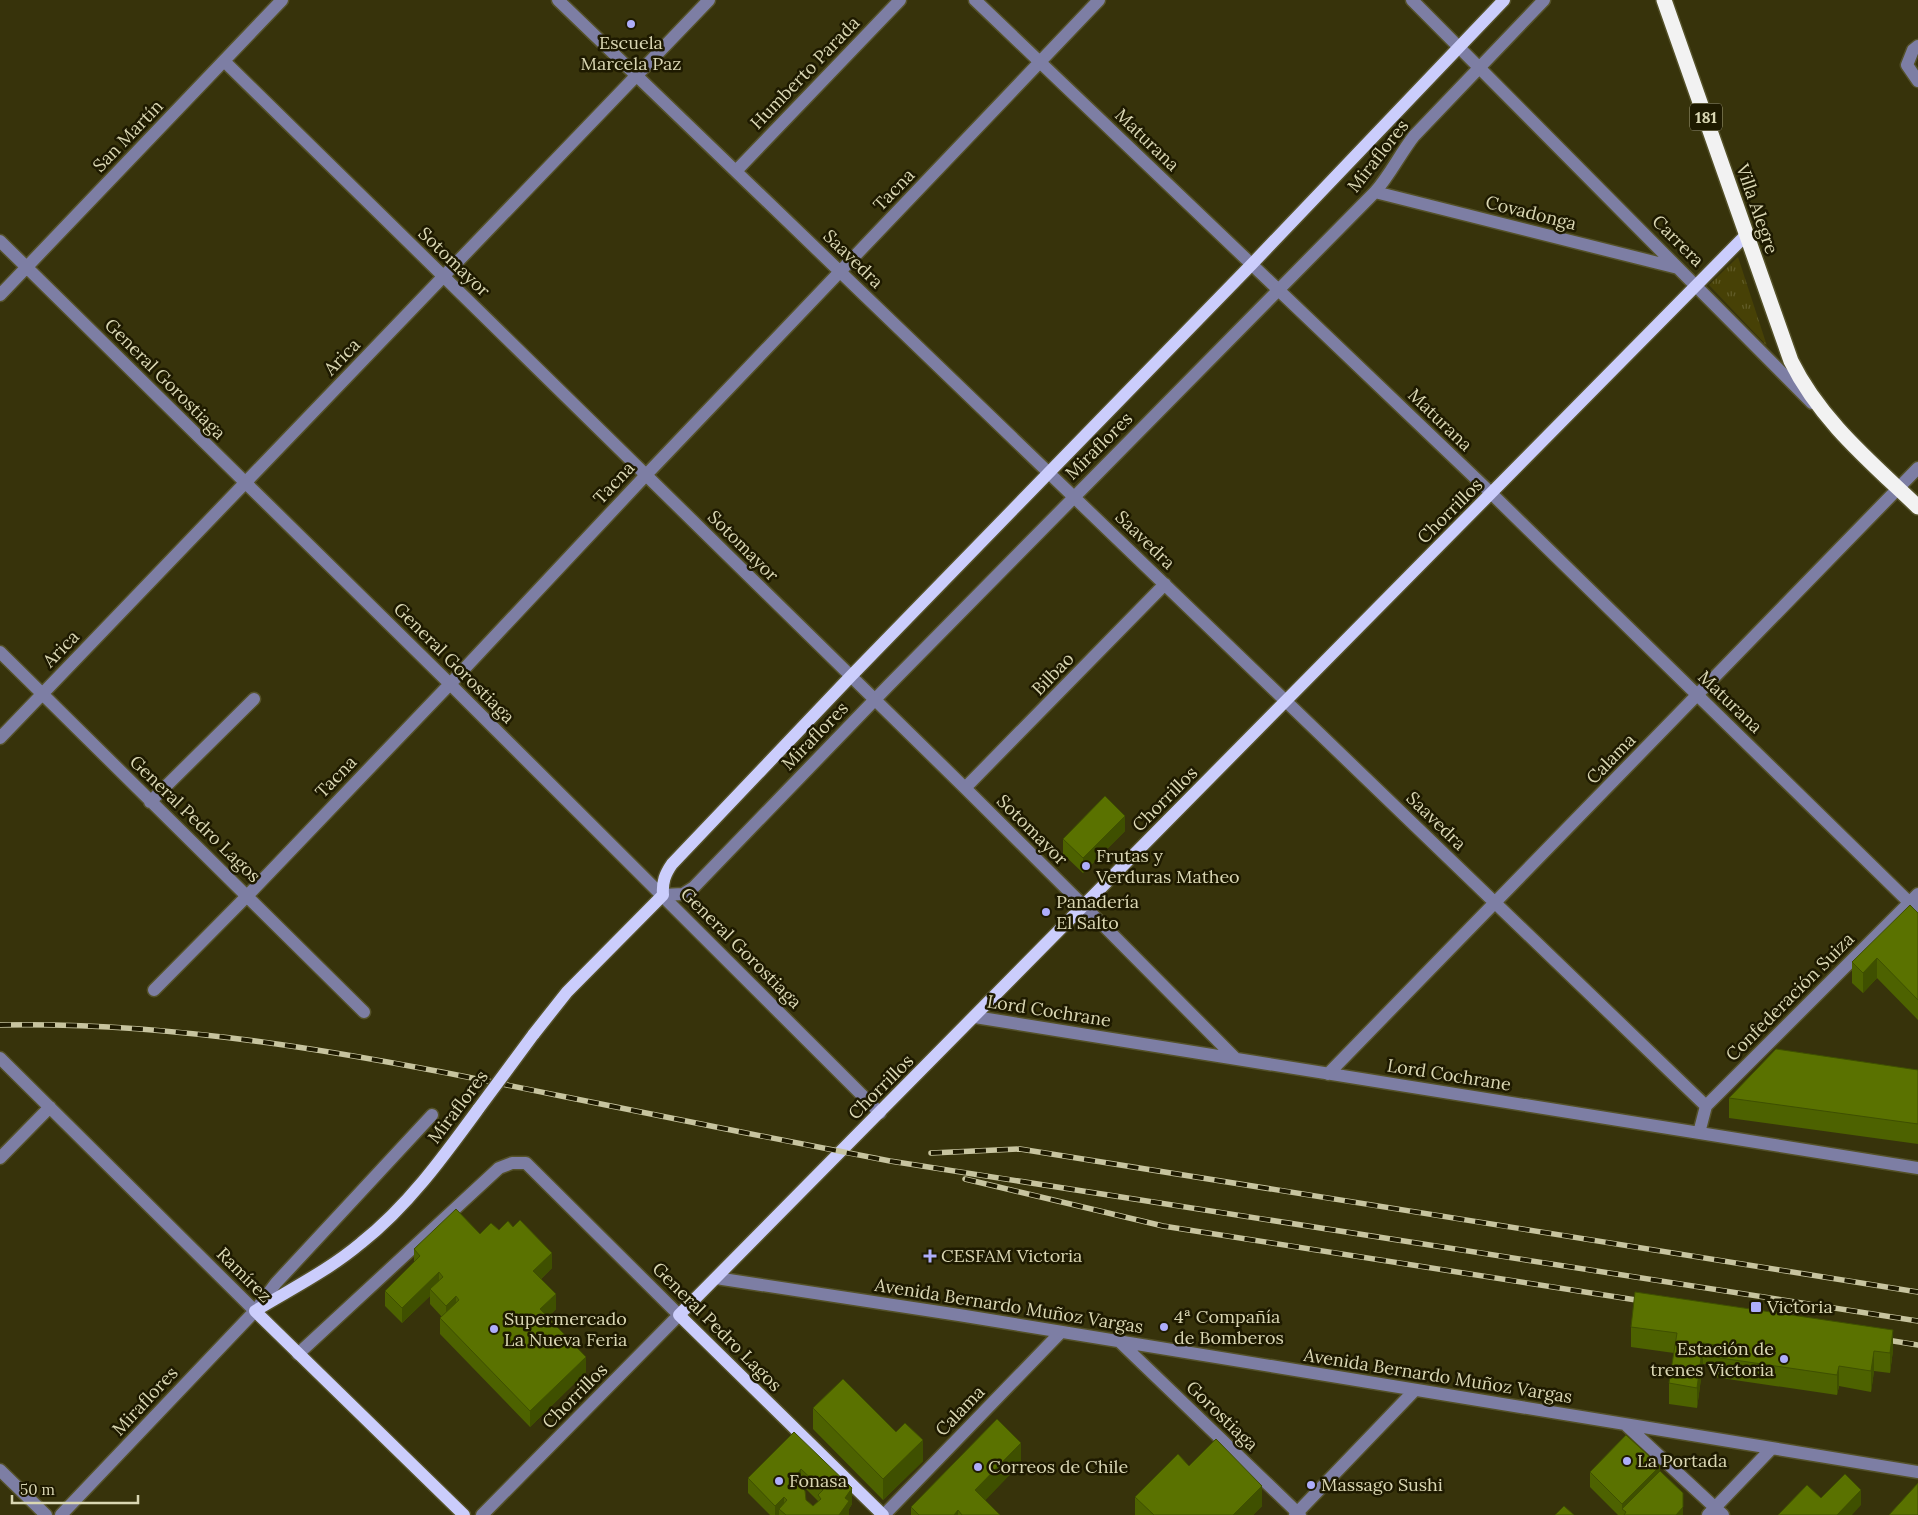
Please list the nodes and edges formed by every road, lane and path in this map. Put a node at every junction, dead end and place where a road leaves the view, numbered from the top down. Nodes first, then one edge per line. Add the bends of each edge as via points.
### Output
1 (282, 0) edge
2 (558, 0) edge
3 (709, 0) edge
4 (900, 0) edge
5 (975, 0) edge
6 (1100, 0) edge
7 (1412, 0) edge
8 (1504, 0) edge
9 (1544, 0) edge
10 (1664, 0) edge
11 (1460, 46) junction
12 (1918, 46) edge
13 (224, 61) junction
14 (1040, 62) junction
15 (1480, 67) junction
16 (637, 76) junction
17 (1918, 81) edge
18 (736, 171) junction
19 (1375, 192) junction
20 (1746, 235) junction
21 (0, 241) edge
22 (1252, 264) junction
23 (27, 267) junction
24 (1679, 268) junction
25 (841, 272) junction
26 (444, 276) junction
27 (1696, 286) junction
28 (1279, 290) junction
29 (0, 295) edge
30 (1831, 422) junction
31 (1918, 468) edge
32 (1049, 472) junction
33 (646, 475) junction
34 (245, 482) junction
35 (1899, 488) junction
36 (1492, 494) junction
37 (1074, 496) junction
38 (1918, 507) edge
39 (1166, 584) junction
40 (0, 652) edge
41 (851, 676) junction
42 (450, 684) junction
43 (43, 693) junction
44 (1697, 695) junction
45 (254, 699) dead end
46 (875, 699) junction
47 (1287, 701) junction
48 (0, 738) edge
49 (965, 788) junction
50 (150, 802) junction
51 (248, 895) junction
52 (663, 895) junction
53 (1495, 902) junction
54 (1915, 903) edge
55 (1084, 906) junction
56 (154, 990) dead end
57 (364, 1012) dead end
58 (975, 1017) junction
59 (0, 1058) edge
60 (1235, 1058) junction
61 (1328, 1074) junction
62 (1706, 1106) junction
63 (50, 1107) junction
64 (880, 1112) junction
65 (432, 1115) dead end
66 (1699, 1133) junction
67 (0, 1158) edge
68 (1918, 1168) edge
69 (716, 1278) junction
70 (255, 1311) junction
71 (679, 1315) junction
72 (1061, 1332) junction
73 (1120, 1342) junction
74 (298, 1354) junction
75 (1415, 1390) junction
76 (1624, 1424) junction
77 (1772, 1448) junction
78 (0, 1470) edge
79 (1918, 1472) edge
80 (1716, 1513) edge
81 (1297, 1514) edge
82 (46, 1515) edge
83 (61, 1515) edge
84 (464, 1515) edge
85 (482, 1515) edge
86 (884, 1515) edge

1 - 13 street, San Martín
2 - 16 street, Saavedra
3 - 16 street, Arica
4 - 18 street, Humberto Parada
5 - 14 street, Maturana
6 - 14 street, Tacna
7 - 11 street, Carrera
8 - 11 main road, Miraflores
9 - 15 street, Miraflores
10 - 20 highway, Villa Alegre / 181
11 - 15 street, Carrera
11 - 22 main road, Miraflores
12 - 17 street via 1907,65
13 - 23 street, San Martín
13 - 26 street, Sotomayor
14 - 22 street, Maturana
14 - 25 street, Tacna
15 - 19 street, Miraflores via 1414,136
15 - 24 street, Carrera
16 - 18 street, Saavedra
16 - 26 street, Arica
18 - 25 street, Saavedra
19 - 24 street, Covadonga
19 - 28 street, Miraflores
20 - 27 main road, Chorrillos
20 - 30 highway, Villa Alegre / 181 via 1791,361 1809,394
21 - 23 street, General Gorostiaga
22 - 28 street, Maturana
22 - 32 main road, Miraflores
23 - 29 street, San Martín
23 - 34 street, General Gorostiaga
24 - 27 street, Carrera
25 - 32 street, Saavedra
25 - 33 street, Tacna
26 - 33 street, Sotomayor
26 - 34 street, Arica
27 - 30 street, Carrera
27 - 36 main road, Chorrillos
28 - 36 street, Maturana
28 - 37 street, Miraflores
30 - 35 highway, Carrera / 181
31 - 35 street, Calama
32 - 37 street, Saavedra
32 - 41 main road, Miraflores
33 - 41 street, Sotomayor
33 - 42 street, Tacna
34 - 42 street, General Gorostiaga
34 - 43 street, Arica
35 - 38 highway, Carrera / 181
35 - 44 street, Calama
36 - 44 street, Maturana
36 - 47 main road, Chorrillos
37 - 39 street, Saavedra
37 - 46 street, Miraflores
39 - 47 street, Saavedra
39 - 49 street, Bilbao
40 - 43 street, General Pedro Lagos
41 - 46 street, Sotomayor
41 - 52 main road, Miraflores via 672,864 662,884
42 - 51 street, Tacna
42 - 52 street, General Gorostiaga
43 - 48 street, Arica
43 - 50 street, General Pedro Lagos
44 - 53 street, Calama
44 - 54 street, Maturana
45 - 50 street
46 - 49 street, Sotomayor
46 - 52 street, Miraflores via 694,886 683,894
47 - 53 street, Saavedra
47 - 55 main road, Chorrillos
49 - 55 street, Sotomayor
50 - 51 street, General Pedro Lagos
51 - 56 street, Tacna
51 - 57 street, General Pedro Lagos
52 - 64 street, General Gorostiaga
52 - 70 main road, Miraflores, bridge via 553,1008 416,1189 380,1228 342,1258
53 - 61 street, Calama
53 - 62 street, Saavedra
54 - 62 street, Confederación Suiza
55 - 58 main road, Chorrillos
55 - 60 street, Sotomayor
58 - 60 street, Lord Cochrane
58 - 64 main road, Chorrillos
59 - 63 street, Ramírez
60 - 61 street, Lord Cochrane
61 - 66 street, Lord Cochrane
62 - 66 street
63 - 67 street
63 - 70 street, Ramírez
64 - 69 main road, Chorrillos
65 - 70 street, Miraflores via 276,1283
66 - 68 street, Lord Cochrane
69 - 71 main road, Chorrillos
69 - 72 street, Avenida Bernardo Muñoz Vargas
70 - 74 main road, Ramírez
70 - 83 street, Miraflores
71 - 74 street, General Pedro Lagos via 526,1163 512,1163 500,1168
71 - 85 street, Chorrillos
71 - 86 main road, General Pedro Lagos
72 - 73 street, Avenida Bernardo Muñoz Vargas
72 - 86 street, Calama
73 - 75 street, Avenida Bernardo Muñoz Vargas
73 - 81 street, Gorostiaga
74 - 84 main road, Ramírez
75 - 76 street, Avenida Bernardo Muñoz Vargas
75 - 81 street
76 - 77 street, Avenida Bernardo Muñoz Vargas
76 - 80 street
77 - 79 street, Avenida Bernardo Muñoz Vargas
77 - 80 street
78 - 82 street

